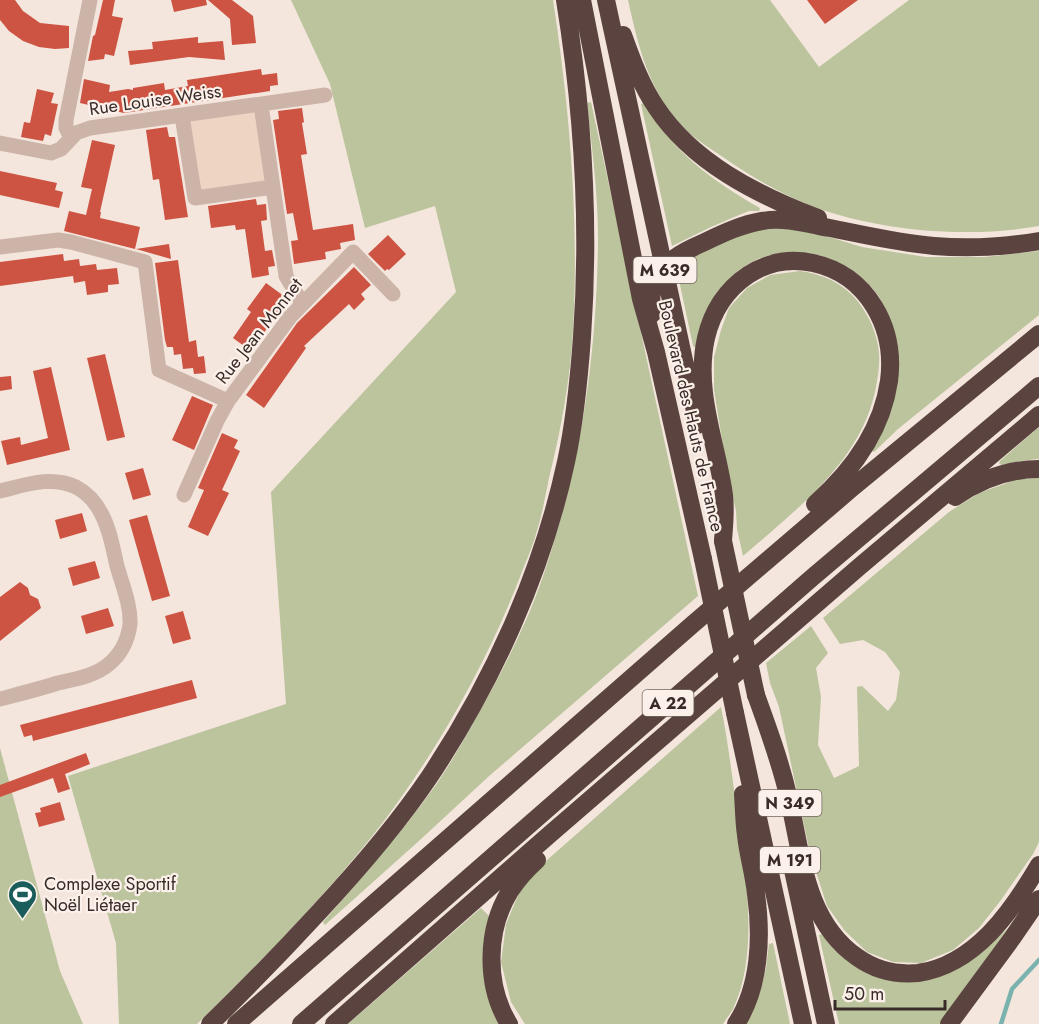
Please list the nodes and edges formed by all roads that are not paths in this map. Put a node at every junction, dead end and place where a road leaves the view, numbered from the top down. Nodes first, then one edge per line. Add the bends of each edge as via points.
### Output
1 (90, 0) edge
2 (565, 0) edge
3 (582, 0) edge
4 (608, 0) edge
5 (325, 95) dead end
6 (261, 105) junction
7 (182, 116) junction
8 (70, 138) junction
9 (0, 143) edge
10 (273, 187) junction
11 (862, 234) junction
12 (1039, 241) edge
13 (0, 247) edge
14 (664, 266) junction
15 (393, 294) dead end
16 (302, 303) junction
17 (1039, 334) edge
18 (656, 352) junction
19 (1039, 386) edge
20 (228, 401) junction
21 (1039, 415) edge
22 (1039, 469) edge
23 (0, 491) edge
24 (184, 495) dead end
25 (723, 541) junction
26 (703, 559) joint
27 (766, 562) junction
28 (859, 567) junction
29 (756, 695) junction
30 (0, 699) edge
31 (735, 713) junction
32 (675, 727) junction
33 (1039, 865) edge
34 (1039, 899) edge
35 (210, 1024) edge
36 (236, 1024) edge
37 (301, 1024) edge
38 (334, 1024) edge
39 (509, 1024) edge
40 (736, 1024) edge
41 (803, 1024) edge
42 (826, 1024) edge
43 (949, 1024) edge

1 - 8 street via 66,120
2 - 35 highway via 582,144 586,281 570,441 539,555 494,664 429,776 339,890
3 - 18 highway, Boulevard des Hauts de France / M 639 via 641,299
4 - 11 highway via 649,96 668,124 689,144 726,173 764,195
4 - 14 highway, Boulevard des Hauts de France / M 639
5 - 6 street, Rue Louise Weiss
6 - 7 street, Rue Louise Weiss
6 - 10 street
7 - 8 street, Rue Louise Weiss via 90,128
7 - 10 street via 195,198
8 - 9 street, Rue Louise Weiss via 61,149 51,153
10 - 16 street via 286,276
11 - 12 highway via 960,247
11 - 14 highway via 798,222 760,221 731,230
13 - 20 street via 58,240 145,262 159,370
14 - 18 highway via 651,299
14 - 25 highway, Boulevard des Hauts de France / M 639
15 - 16 street, Rue Jean Monnet via 353,252
16 - 20 street, Rue Jean Monnet
17 - 27 highway, A 22
18 - 26 highway, Boulevard des Hauts de France / M 639
19 - 37 highway, A 22 via 814,576
20 - 24 street, Rue Jean Monnet
21 - 28 highway
22 - 28 highway via 1009,472 967,489
23 - 30 street via 50,480 77,488 91,499 106,524 130,624 123,648 102,669
25 - 27 highway via 725,503 709,424 703,363 714,315 736,284 766,265 796,260 837,271 868,297 883,325 890,369 884,404 854,462 790,528
25 - 29 highway, M 191, bridge
26 - 31 highway, M 191, bridge
27 - 36 highway, A 22
28 - 32 highway
29 - 33 highway, N 349 via 782,773 814,903 834,937 865,963 883,970 913,973 958,959 979,944 1002,918
29 - 42 highway, M 191
31 - 40 highway, N 349 via 759,928 752,987
31 - 41 highway, M 191
32 - 38 highway
32 - 39 highway via 530,866 509,894 496,927 491,963 497,997
34 - 43 highway

